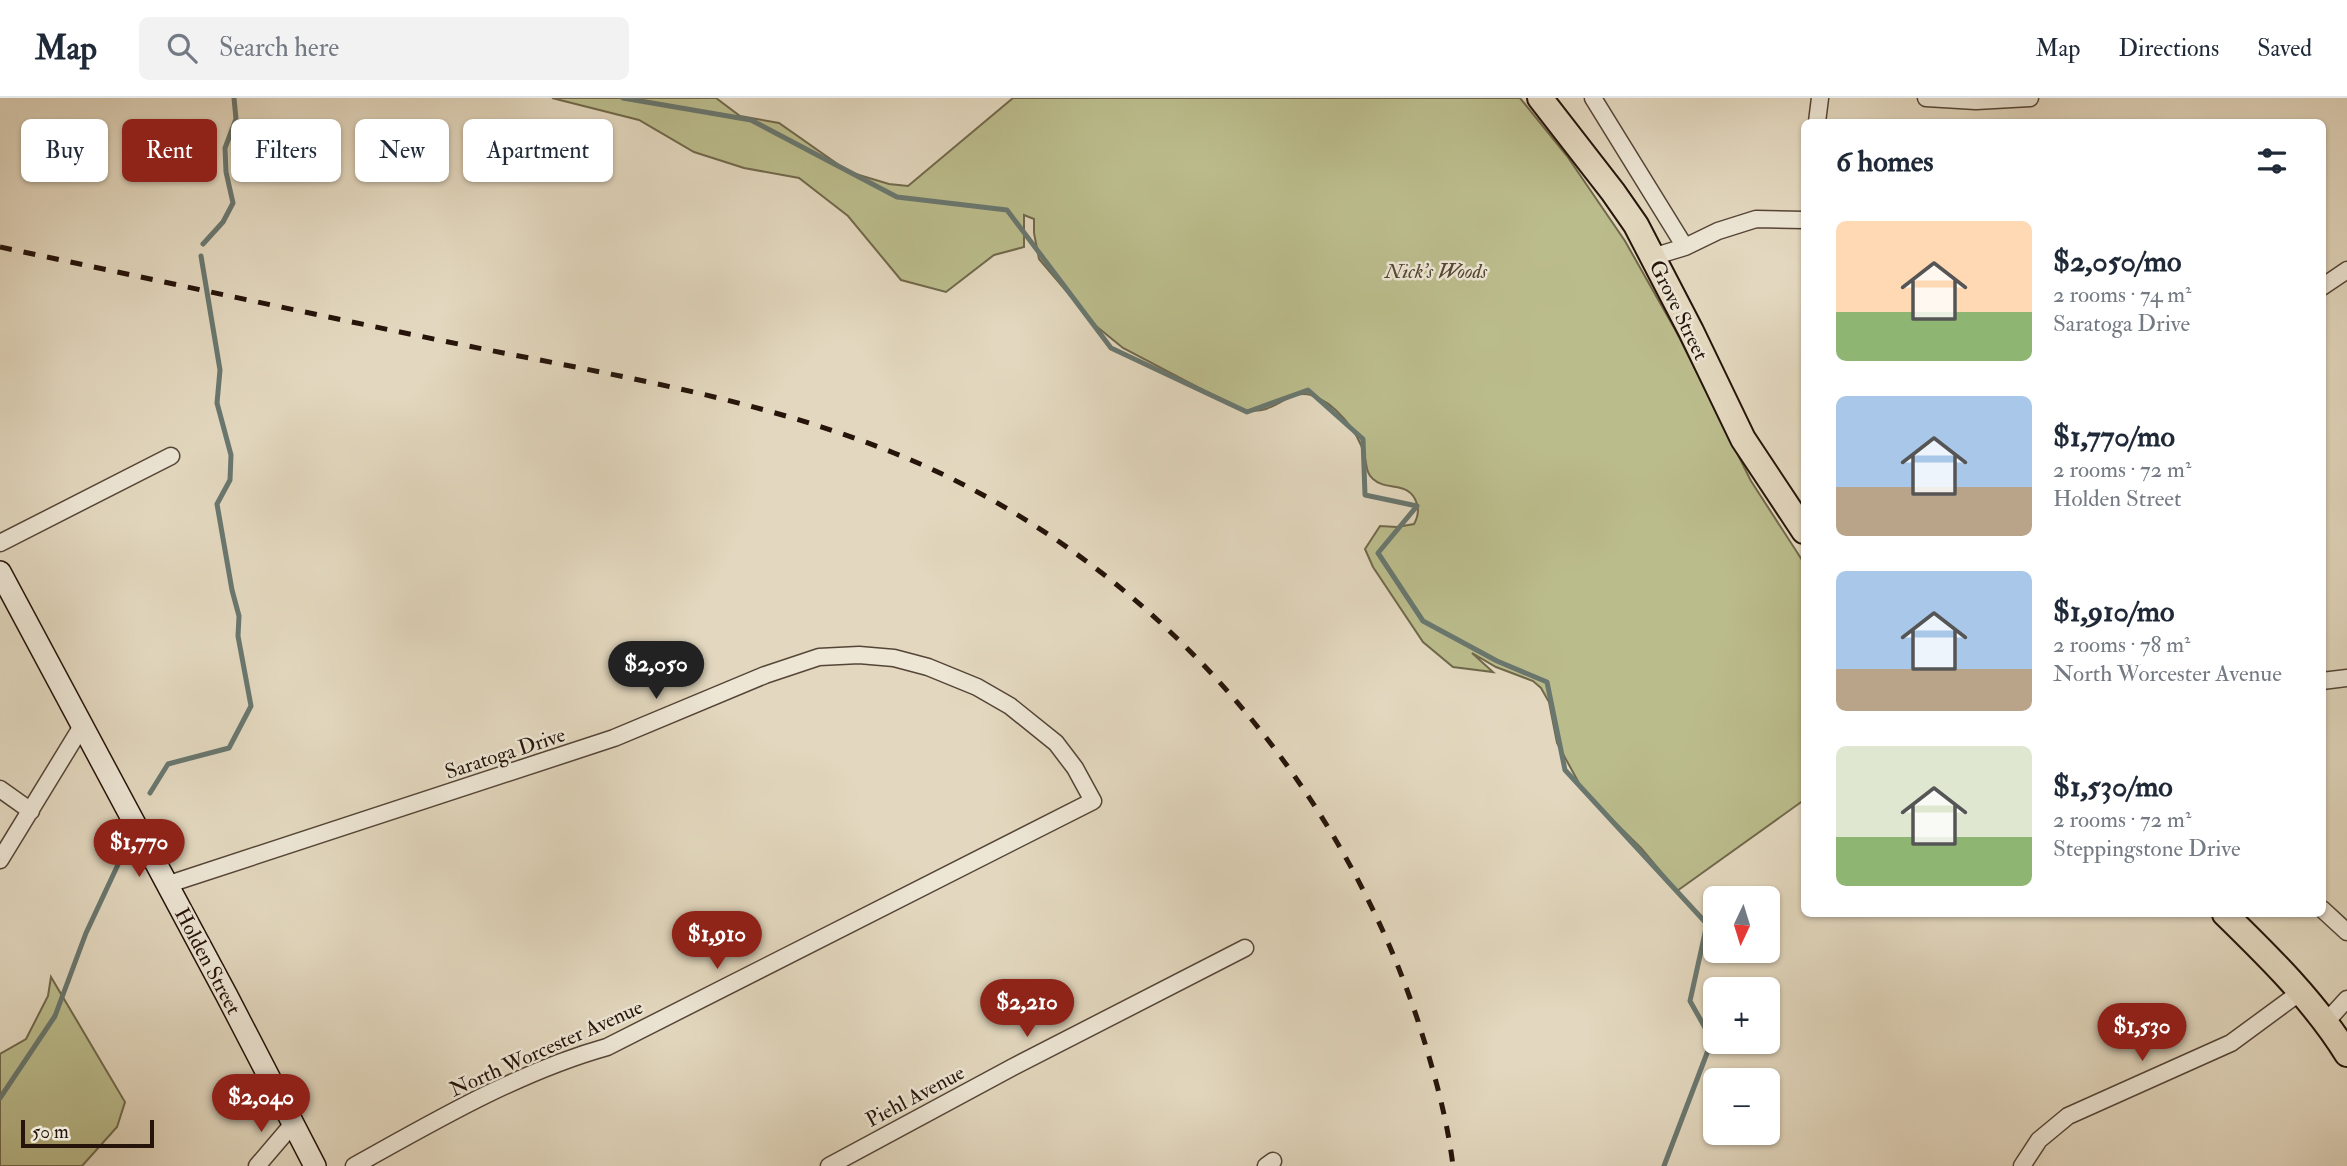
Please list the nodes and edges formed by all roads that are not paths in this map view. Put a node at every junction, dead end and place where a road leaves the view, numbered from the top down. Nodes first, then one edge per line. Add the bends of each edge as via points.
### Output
1 (1541, 98) edge
2 (1593, 98) edge
3 (1820, 98) edge
4 (1926, 98) edge
5 (2030, 98) edge
6 (1817, 119) edge
7 (1801, 219) edge
8 (1685, 247) junction
9 (1652, 257) junction
10 (2347, 270) edge
11 (2326, 284) edge
12 (171, 456) dead end
13 (1801, 526) edge
14 (0, 543) edge
15 (0, 572) edge
16 (2347, 678) edge
17 (2326, 681) edge
18 (82, 726) junction
19 (0, 789) edge
20 (1093, 801) joint
21 (31, 811) junction
22 (0, 860) edge
23 (166, 885) junction
24 (2326, 913) edge
25 (2228, 917) edge
26 (2347, 932) edge
27 (1245, 948) dead end
28 (2299, 993) junction
29 (2347, 999) edge
30 (2325, 1023) junction
31 (2347, 1054) edge
32 (292, 1125) junction
33 (257, 1166) edge
34 (315, 1166) edge
35 (354, 1166) edge
36 (829, 1166) edge
37 (2022, 1166) edge

1 - 9 main road, Grove Street via 1614,192
2 - 8 street
3 - 6 street
4 - 5 street
7 - 8 street via 1756,219
8 - 9 street
9 - 13 main road, Grove Street via 1743,439
10 - 11 street
12 - 14 street
15 - 18 main road, Holden Street
16 - 17 street
18 - 21 street
18 - 23 main road, Holden Street
19 - 21 street
20 - 23 street, Saratoga Drive via 1055,743 1010,706 977,687 894,658 819,657 614,738
20 - 35 street, North Worcester Avenue via 607,1047 568,1058 508,1086
21 - 22 street
23 - 32 main road, Holden Street
24 - 26 street
25 - 28 main road
27 - 36 street, Piehl Avenue
28 - 30 main road
28 - 37 street via 2231,1043 2067,1116 2039,1140
29 - 30 street
30 - 31 main road
32 - 33 street
32 - 34 main road, Holden Street

